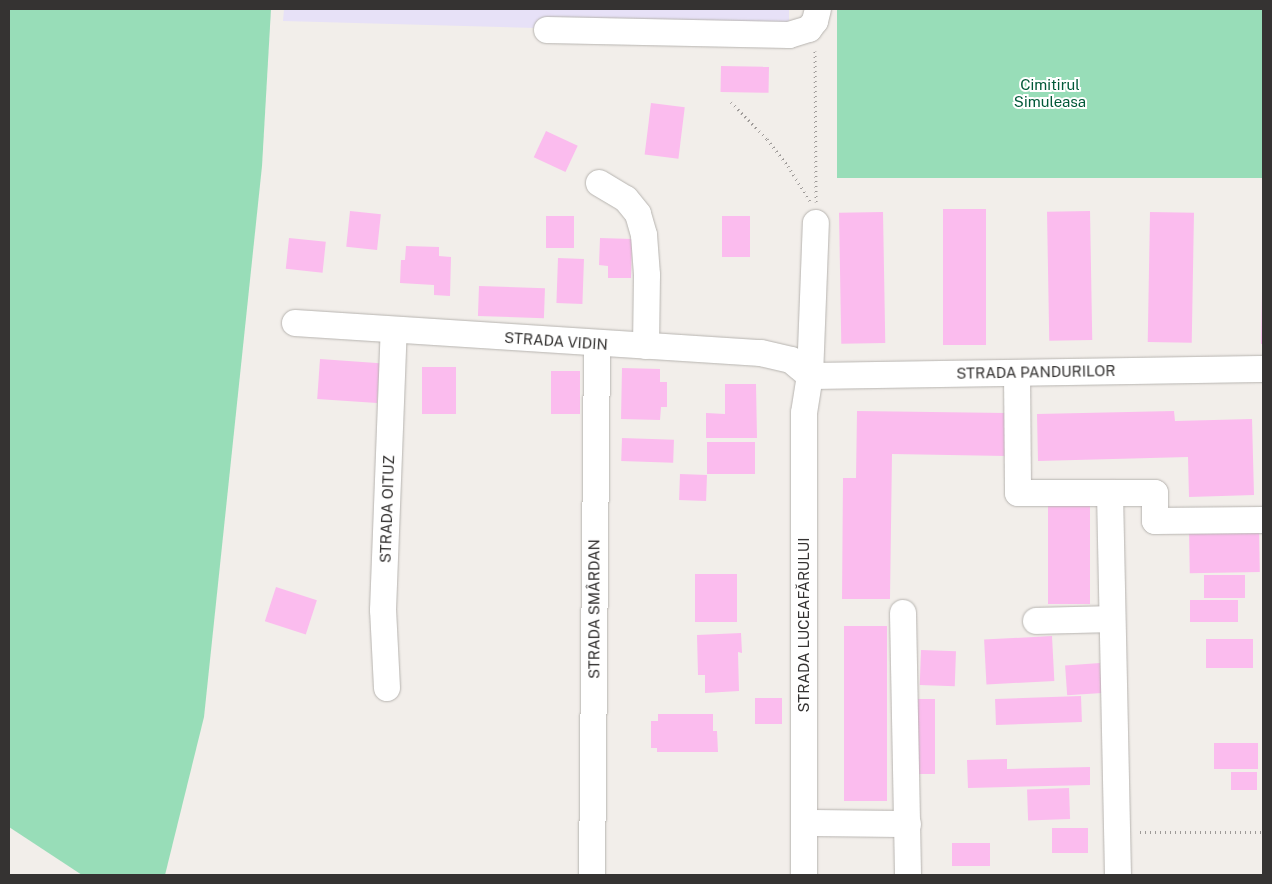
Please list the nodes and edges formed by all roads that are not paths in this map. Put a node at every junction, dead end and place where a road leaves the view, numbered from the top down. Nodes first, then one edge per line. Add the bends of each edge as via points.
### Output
1 (817, 15) edge
2 (548, 30) dead end
3 (599, 183) dead end
4 (816, 223) road end
5 (295, 323) dead end
6 (394, 330) junction
7 (597, 344) junction
8 (646, 346) junction
9 (1263, 369) edge
10 (1017, 373) junction
11 (810, 376) junction
12 (1110, 493) junction
13 (1263, 520) edge
14 (903, 613) dead end
15 (1112, 620) junction
16 (1036, 621) dead end
17 (387, 688) dead end
18 (805, 823) junction
19 (908, 824) junction
20 (592, 875) edge
21 (804, 875) edge
22 (908, 875) edge
23 (1118, 875) edge

1 - 2 street via 809,29 789,35
3 - 8 street via 626,199 638,214 644,235 647,275
4 - 11 street, STRADA LUCEAFĂRULUI
5 - 6 street, STRADA VIDIN
6 - 7 street, STRADA VIDIN
6 - 17 street, STRADA OITUZ via 383,610
7 - 8 street, STRADA VIDIN
7 - 20 street, STRADA SMÂRDAN
8 - 11 street, STRADA VIDIN via 778,356 791,360
9 - 10 street, STRADA PANDURILOR
10 - 11 street, STRADA PANDURILOR
10 - 12 street via 1018,493
11 - 18 street, STRADA LUCEAFĂRULUI via 804,412
12 - 13 street via 1155,494 1155,520
12 - 15 street
14 - 19 street
15 - 16 street
15 - 23 street
18 - 19 street
18 - 21 street, STRADA LUCEAFĂRULUI
19 - 22 street

